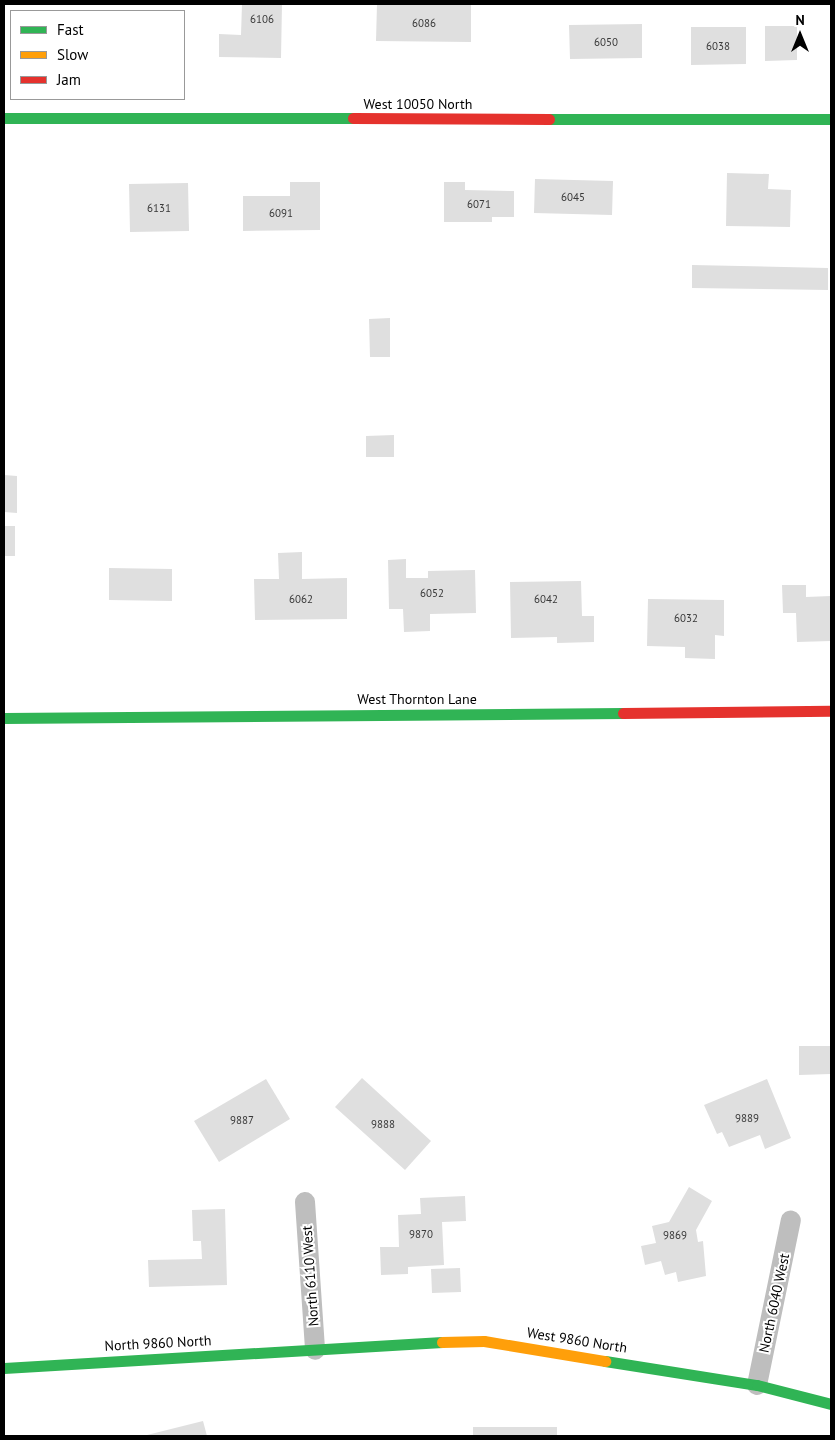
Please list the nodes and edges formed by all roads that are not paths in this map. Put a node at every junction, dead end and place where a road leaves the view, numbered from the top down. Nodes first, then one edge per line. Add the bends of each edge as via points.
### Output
1 (4, 118) edge
2 (831, 119) edge
3 (831, 711) edge
4 (4, 718) edge
5 (305, 1202) dead end
6 (791, 1220) dead end
7 (315, 1350) junction
8 (4, 1368) edge
9 (757, 1385) junction
10 (831, 1404) edge

1 - 2 street, West 10050 North
3 - 4 street, West Thornton Lane
5 - 7 street, North 6110 West
6 - 9 street, North 6040 West
7 - 8 street, North 9860 North
7 - 9 street, West 9860 North via 401,1342 484,1341
9 - 10 street, West 9860 North

